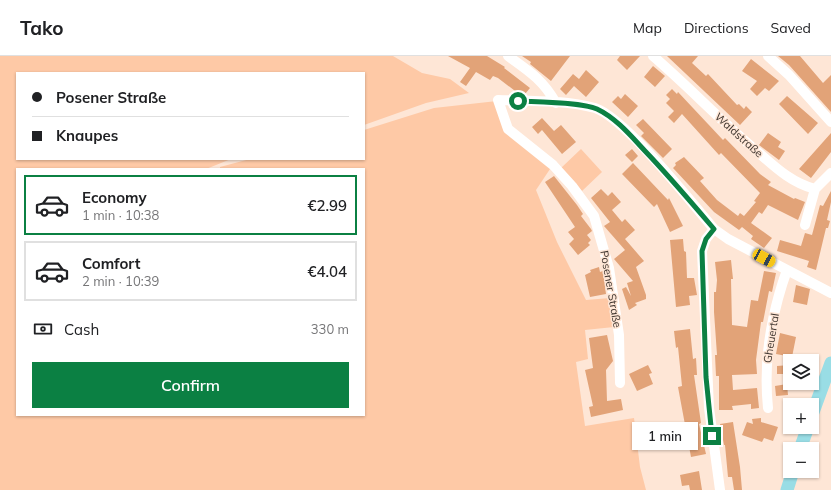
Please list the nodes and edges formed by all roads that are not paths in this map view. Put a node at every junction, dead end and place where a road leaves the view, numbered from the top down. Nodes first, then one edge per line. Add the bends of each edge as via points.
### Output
1 (508, 56) edge
2 (653, 56) edge
3 (768, 56) edge
4 (556, 103) junction
5 (831, 122) edge
6 (831, 173) edge
7 (815, 189) junction
8 (805, 225) dead end
9 (714, 229) junction
10 (787, 270) junction
11 (831, 293) edge
12 (831, 363) edge
13 (620, 383) dead end
14 (818, 398) edge
15 (768, 408) dead end
16 (791, 478) edge
17 (720, 490) edge
18 (787, 490) edge

1 - 4 street via 534,74
2 - 7 street, Waldstraße via 785,176
3 - 5 street via 789,75
4 - 9 street via 596,108 610,116 632,136
4 - 13 street, Posener Straße via 498,100 508,129 553,165 594,216 610,276 619,335
6 - 7 street
7 - 8 street
9 - 10 street
9 - 17 street via 706,239 702,251 708,400
10 - 11 street
10 - 15 street, Gheuertal via 779,294 767,354 765,381
12 - 14 main road
16 - 18 main road

